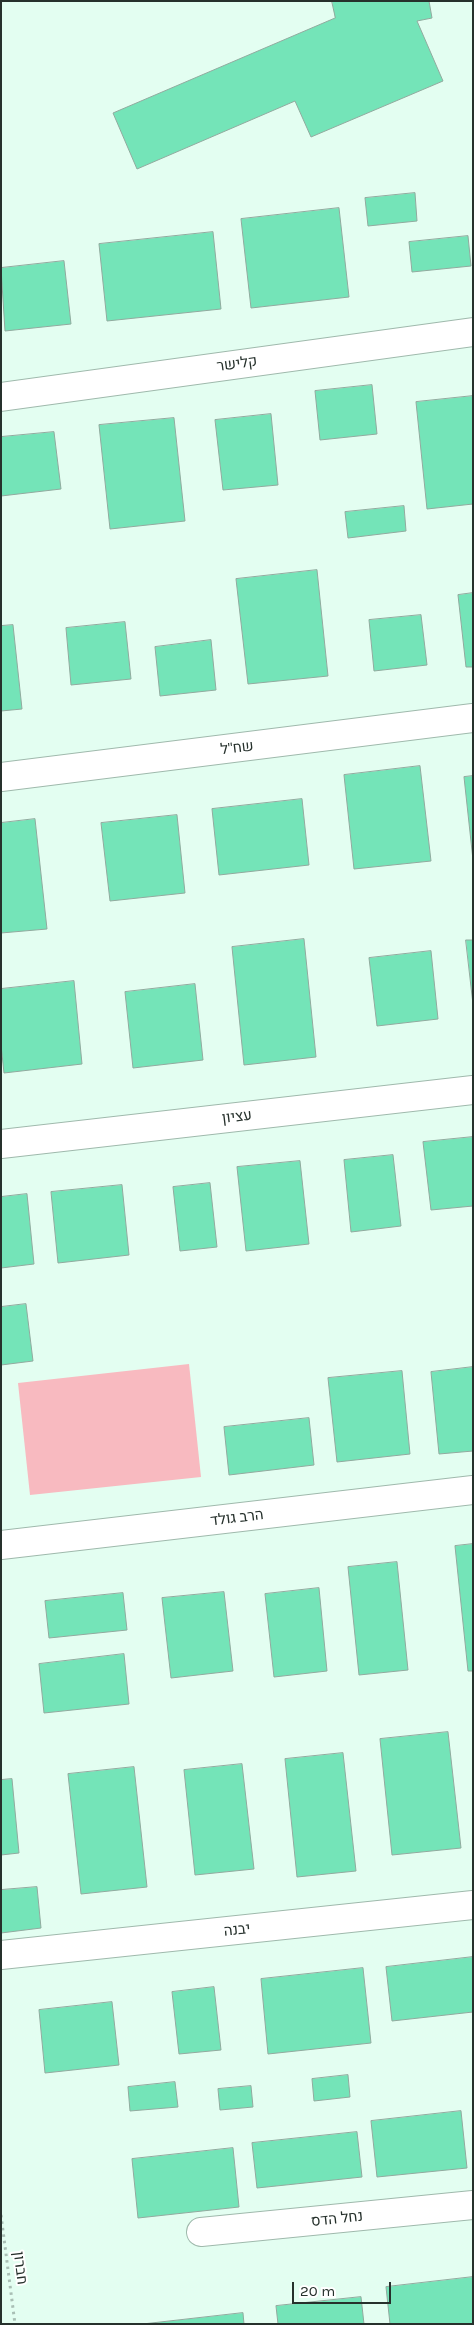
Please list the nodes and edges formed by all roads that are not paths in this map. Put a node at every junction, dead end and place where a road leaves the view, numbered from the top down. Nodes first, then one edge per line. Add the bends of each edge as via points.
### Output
1 (473, 332) edge
2 (1, 397) edge
3 (473, 718) edge
4 (1, 777) edge
5 (473, 1090) edge
6 (1, 1144) edge
7 (473, 1490) edge
8 (1, 1545) edge
9 (473, 1905) edge
10 (1, 1955) edge
11 (473, 2205) edge
12 (201, 2232) dead end

1 - 2 street, קלישר
3 - 4 street, שח"ל
5 - 6 street, עציון
7 - 8 street, הרב גולד
9 - 10 street, יבנה
11 - 12 street, נחל הדס

